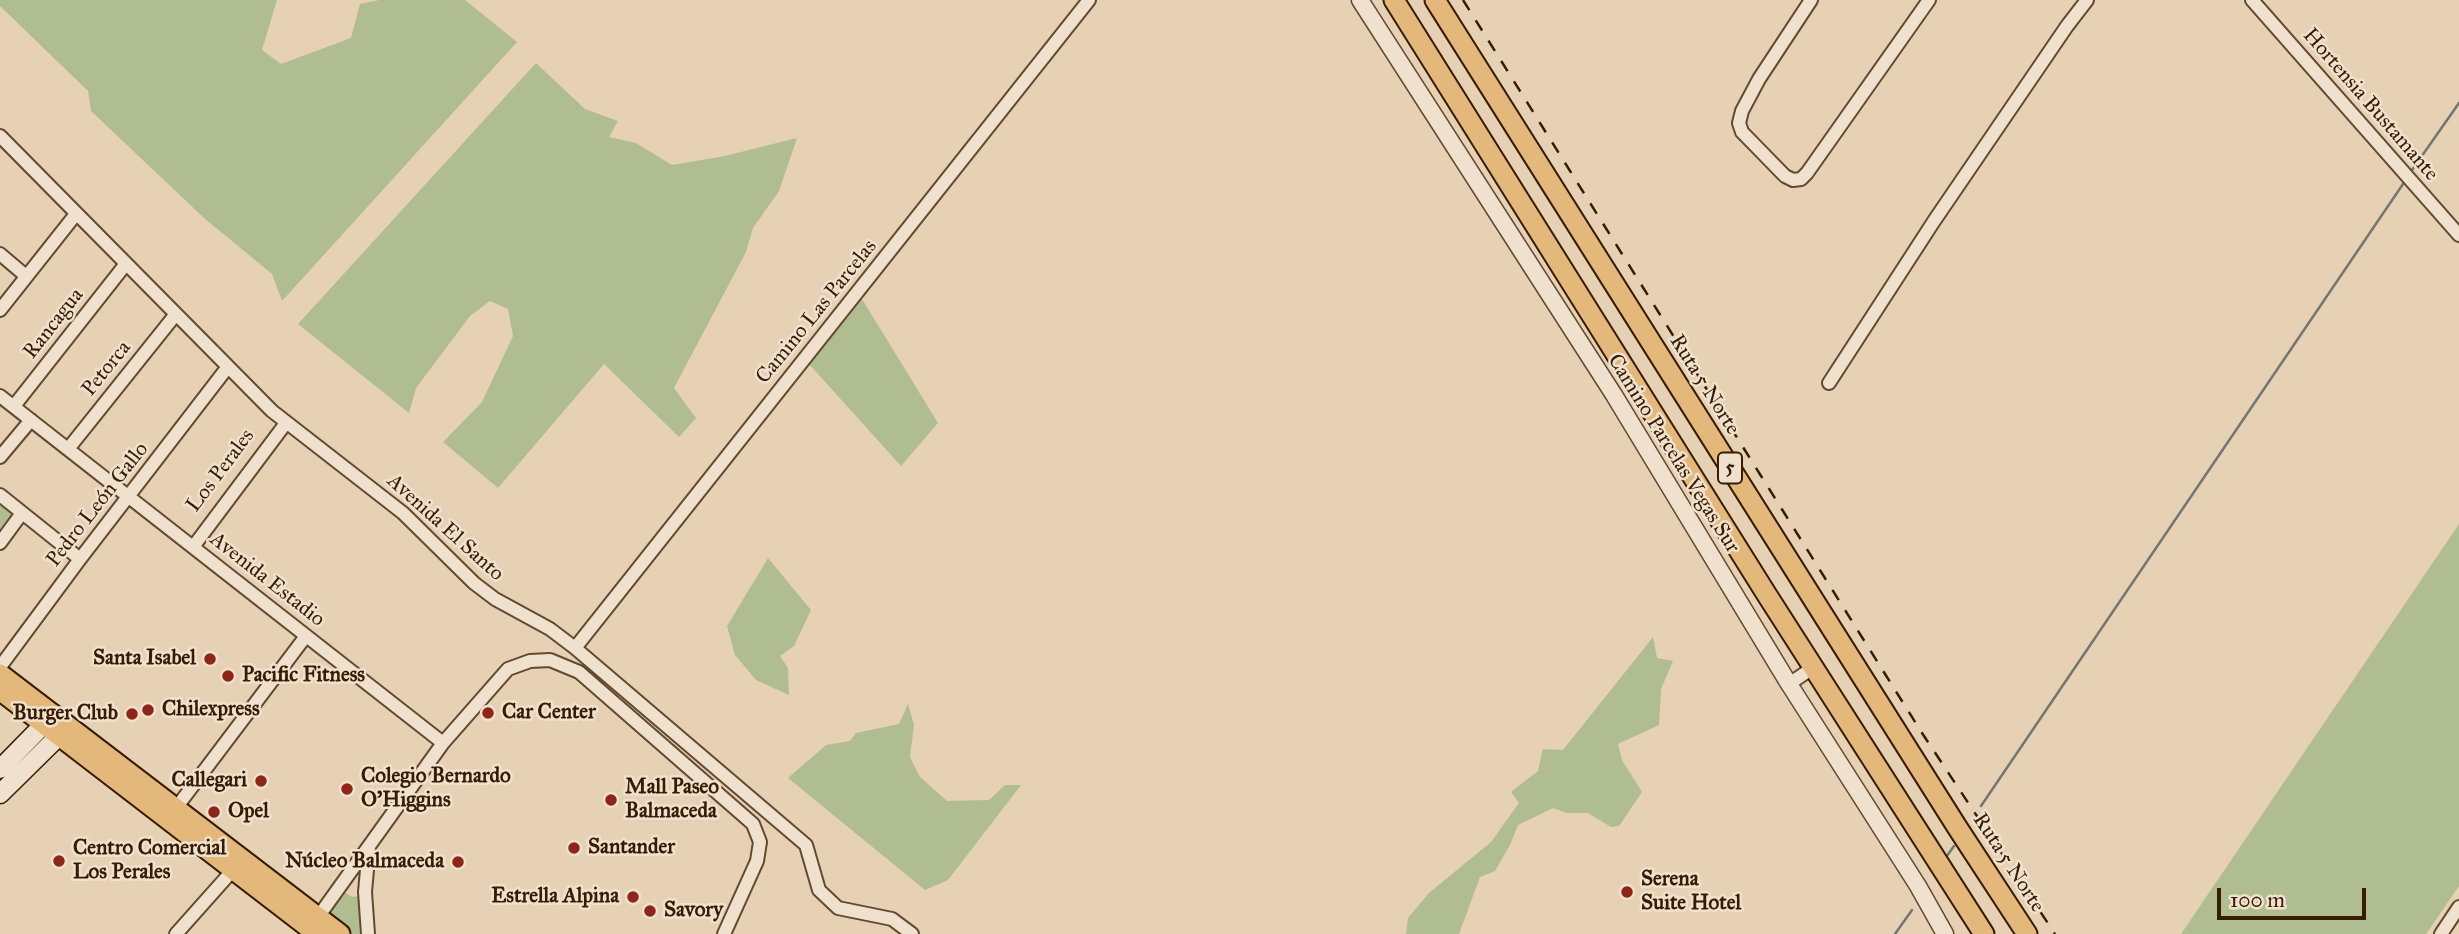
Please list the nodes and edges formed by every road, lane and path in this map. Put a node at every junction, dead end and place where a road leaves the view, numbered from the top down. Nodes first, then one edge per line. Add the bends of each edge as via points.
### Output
1 (1089, 0) edge
2 (1360, 0) edge
3 (1394, 0) edge
4 (1435, 0) edge
5 (1811, 0) edge
6 (1929, 0) edge
7 (2087, 0) edge
8 (2252, 0) edge
9 (0, 136) edge
10 (76, 214) junction
11 (2459, 235) edge
12 (0, 254) edge
13 (125, 265) junction
14 (26, 276) junction
15 (0, 310) edge
16 (176, 314) junction
17 (228, 368) junction
18 (1829, 383) dead end
19 (0, 396) edge
20 (13, 407) junction
21 (30, 420) junction
22 (286, 423) junction
23 (68, 449) junction
24 (0, 457) edge
25 (0, 495) edge
26 (129, 497) junction
27 (23, 513) junction
28 (0, 543) edge
29 (193, 547) junction
30 (79, 559) junction
31 (306, 636) junction
32 (575, 648) junction
33 (0, 667) edge
34 (1814, 667) junction
35 (0, 674) edge
36 (1789, 684) junction
37 (0, 690) edge
38 (57, 725) junction
39 (443, 743) junction
40 (0, 769) edge
41 (0, 794) edge
42 (176, 808) junction
43 (369, 844) junction
44 (233, 870) junction
45 (2459, 907) edge
46 (317, 926) edge
47 (176, 934) edge
48 (340, 934) edge
49 (368, 934) edge
50 (724, 934) edge
51 (912, 934) edge
52 (1945, 934) edge
53 (1984, 934) edge
54 (2027, 934) edge
55 (2441, 934) edge

1 - 32 street, Camino Las Parcelas
2 - 36 street, Camino Parcelas Vegas Sur via 1614,395
3 - 34 main road, 5
4 - 54 main road, Ruta 5 Norte / 5
5 - 6 street via 1755,85 1739,123 1742,132 1793,180 1807,173
7 - 18 street
8 - 11 street, Hortensia Bustamante
9 - 10 street, Avenida El Santo
10 - 13 street, Avenida El Santo
10 - 14 street
12 - 14 street
13 - 16 street, Avenida El Santo
13 - 20 street, Rancagua
14 - 15 street
16 - 17 street, Avenida El Santo
16 - 23 street, Petorca
17 - 22 street, Avenida El Santo
17 - 26 street, Pedro León Gallo
19 - 20 street, Avenida Estadio
20 - 21 street, Avenida Estadio
21 - 23 street, Avenida Estadio
21 - 24 street
22 - 29 street, Los Perales
22 - 32 street, Avenida El Santo via 403,513 474,583
23 - 26 street, Avenida Estadio
25 - 27 street
26 - 29 street, Avenida Estadio
26 - 30 street, Pedro León Gallo
27 - 28 street
27 - 30 street
29 - 31 street, Avenida Estadio
30 - 33 street, Pedro León Gallo
31 - 39 street, Avenida Estadio
31 - 42 street
32 - 51 street, Avenida El Santo via 806,845 820,890 838,908 892,919
34 - 36 street
34 - 53 main road, 5
35 - 38 main road
36 - 52 street, Camino Parcelas Vegas Sur
37 - 38 main road
38 - 40 main road
38 - 41 main road
38 - 42 main road
38 - 44 main road
39 - 43 street
39 - 50 street via 508,669 550,660 579,672 753,824 760,842 757,861
42 - 46 main road
43 - 46 street
43 - 49 street
44 - 46 main road
44 - 47 street
45 - 55 street
46 - 48 main road

